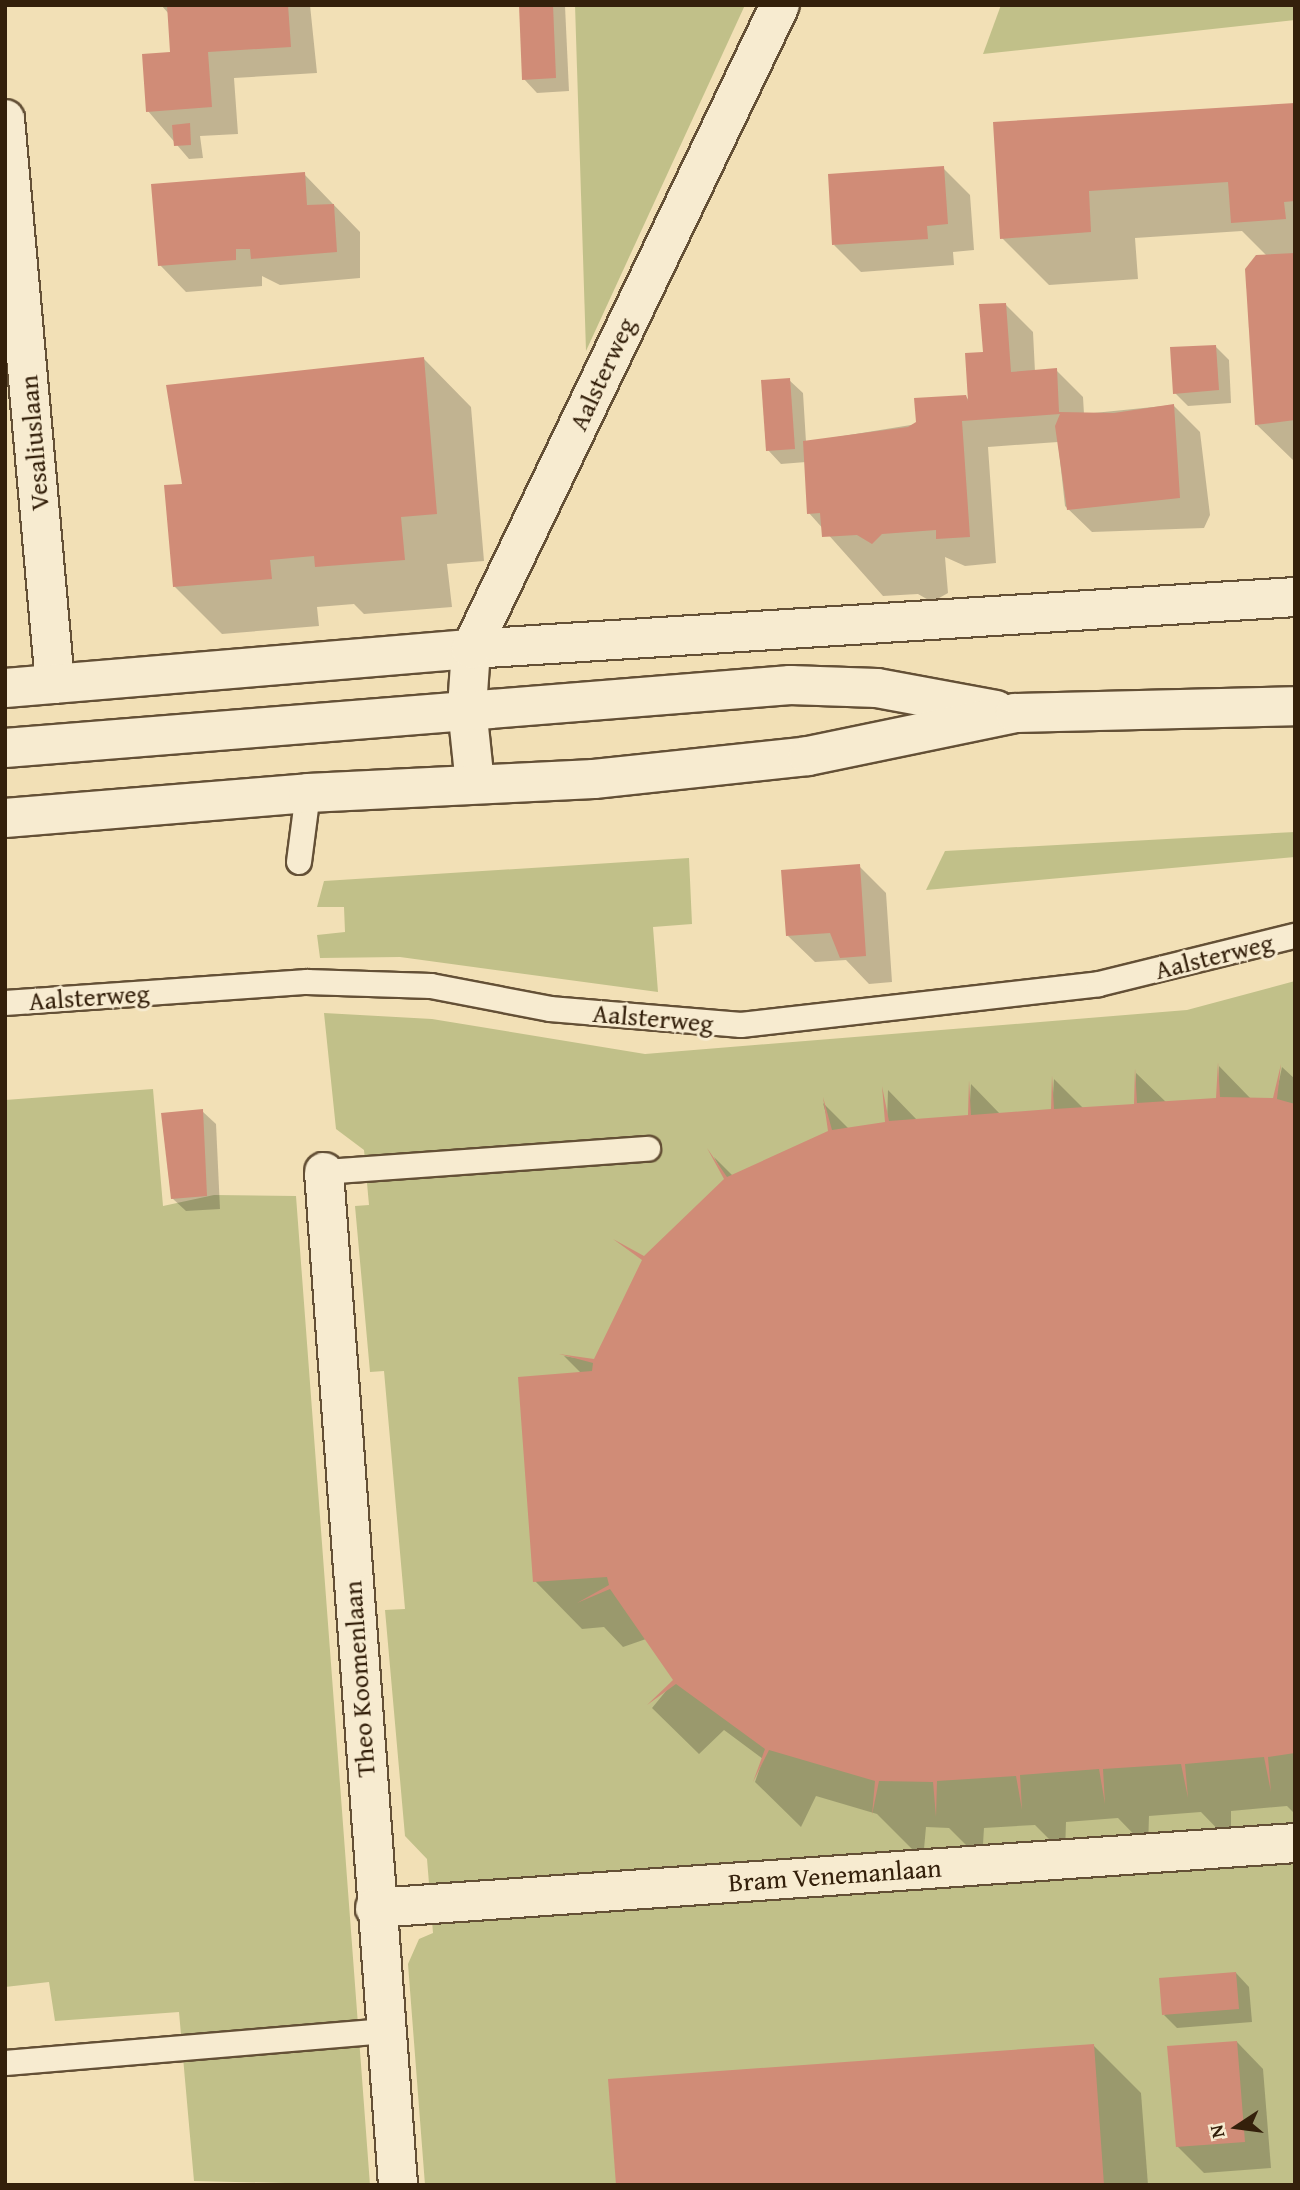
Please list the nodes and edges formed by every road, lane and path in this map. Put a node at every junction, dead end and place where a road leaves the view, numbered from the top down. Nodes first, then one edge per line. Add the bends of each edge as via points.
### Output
1 (780, 5) edge
2 (5, 119) edge
3 (1295, 597) edge
4 (471, 649) junction
5 (55, 684) junction
6 (5, 688) edge
7 (1295, 706) edge
8 (467, 708) junction
9 (1015, 713) junction
10 (5, 748) edge
11 (475, 784) junction
12 (308, 793) junction
13 (5, 818) edge
14 (299, 862) dead end
15 (1295, 936) edge
16 (5, 1003) edge
17 (648, 1149) dead end
18 (324, 1172) joint
19 (1295, 1843) edge
20 (375, 1908) junction
21 (386, 2031) junction
22 (5, 2063) edge
23 (398, 2185) edge

1 - 4 street, Aalsterweg
2 - 5 street, Vesaliuslaan
3 - 4 street
4 - 5 street
4 - 8 street, Aalsterweg
5 - 6 street
7 - 9 street
8 - 9 street via 790,685 877,688
8 - 10 street
8 - 11 street, Aalsterweg
9 - 11 street via 808,756
11 - 12 street
12 - 13 street
12 - 14 lane
15 - 16 lane, Aalsterweg via 1099,984 741,1026 550,1009 431,986 345,984
17 - 18 lane
18 - 20 street, Theo Koomenlaan
19 - 20 street, Bram Venemanlaan
20 - 21 street, Theo Koomenlaan
21 - 22 lane
21 - 23 street, Theo Koomenlaan

